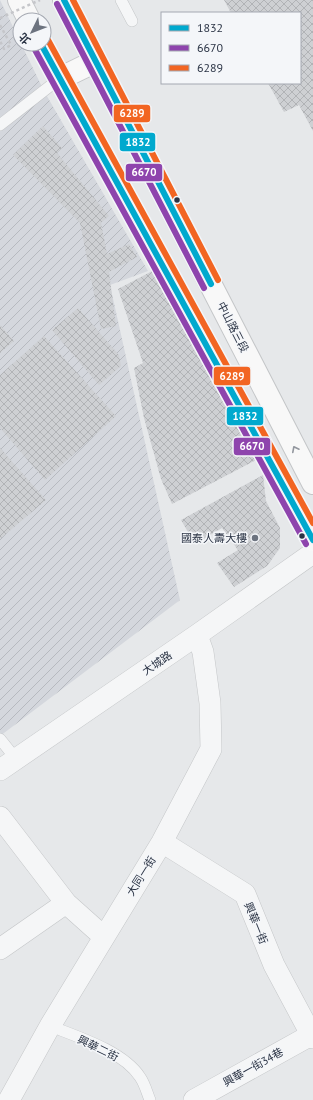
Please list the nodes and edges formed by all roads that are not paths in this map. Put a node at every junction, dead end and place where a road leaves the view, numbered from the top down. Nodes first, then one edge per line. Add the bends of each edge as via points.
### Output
1 (19, 0) edge
2 (64, 0) edge
3 (121, 0) edge
4 (25, 12) edge
5 (132, 21) dead end
6 (45, 52) edge
7 (96, 61) junction
8 (59, 79) junction
9 (0, 125) edge
10 (313, 483) edge
11 (313, 540) edge
12 (313, 553) edge
13 (197, 635) junction
14 (0, 739) edge
15 (8, 765) edge
16 (0, 817) edge
17 (162, 842) junction
18 (66, 903) junction
19 (104, 936) junction
20 (0, 949) edge
21 (50, 1026) junction
22 (312, 1036) edge
23 (9, 1100) edge
24 (150, 1100) edge
25 (194, 1100) edge

1 - 4 street
2 - 7 street, 中山路三段
3 - 5 lane
6 - 8 street
7 - 8 street
10 -> 7 street, 中山路三段
8 - 9 lane
8 - 11 street
12 - 13 street, 大城路
13 - 15 street, 大城路
13 - 17 street, 大同一街 via 203,652 210,702 211,749
14 - 15 lane
16 - 18 street
17 - 19 street, 大同一街
17 - 22 street, 興華一街 via 244,894 274,965
18 - 19 street
18 - 20 street
19 - 21 street, 大同一街
21 - 23 street, 大同一街
21 - 24 lane, 興華二街 via 125,1061 140,1077
22 - 25 street, 興華一街34巷

